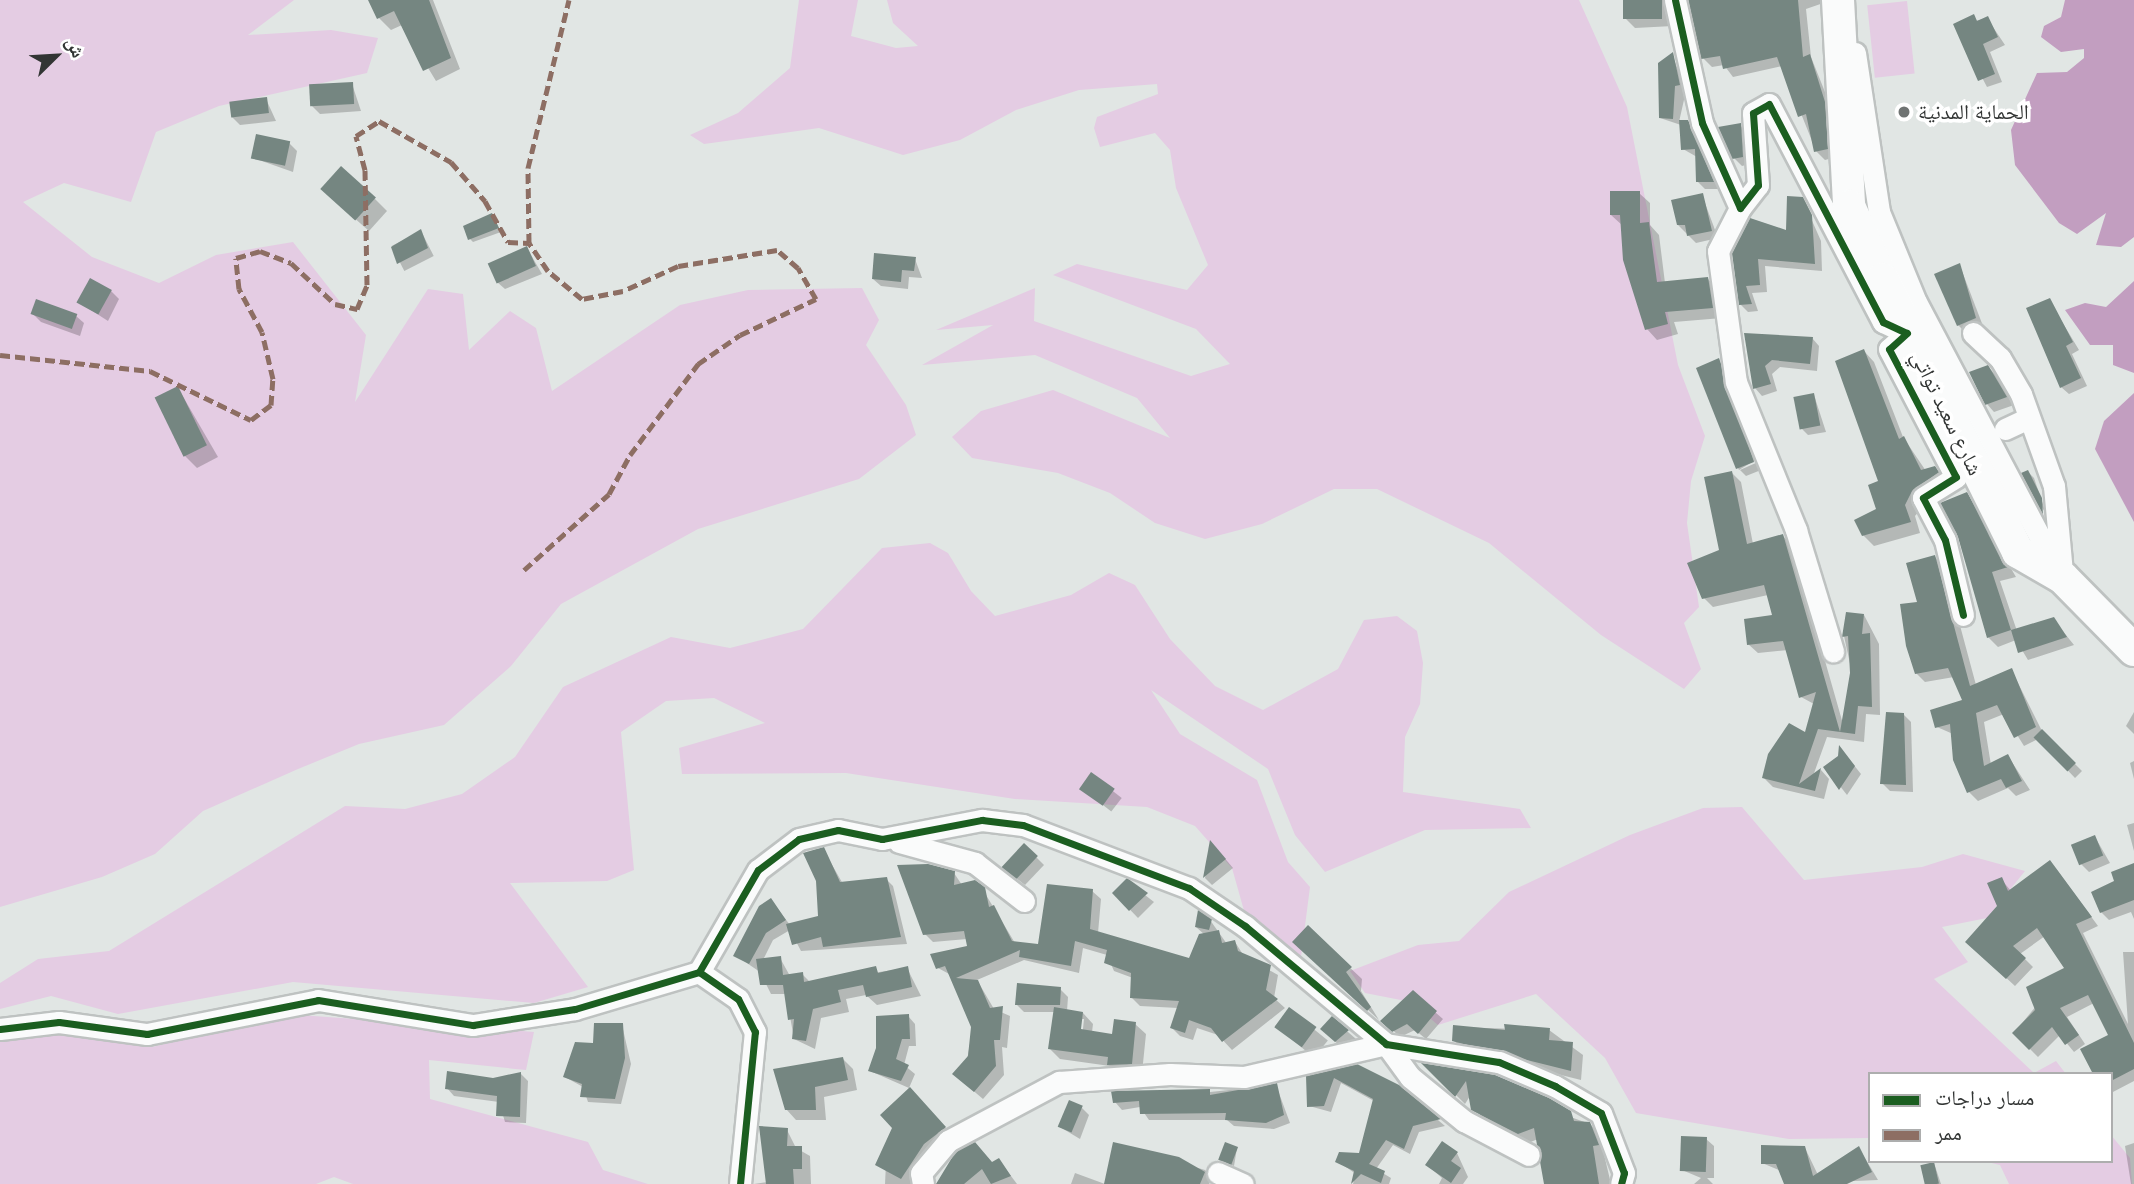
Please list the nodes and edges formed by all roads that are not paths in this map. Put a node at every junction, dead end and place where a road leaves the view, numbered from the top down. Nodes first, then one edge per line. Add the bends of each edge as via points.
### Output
1 (1675, 0) edge
2 (1839, 0) edge
3 (1848, 0) edge
4 (1740, 208) junction
5 (1908, 333) junction
6 (1973, 333) dead end
7 (2029, 418) junction
8 (2005, 429) dead end
9 (2063, 578) junction
10 (1962, 615) dead end
11 (2134, 650) edge
12 (1833, 651) dead end
13 (882, 839) junction
14 (1024, 901) dead end
15 (699, 972) junction
16 (0, 1029) edge
17 (1386, 1044) junction
18 (1529, 1155) dead end
19 (1218, 1173) dead end
20 (740, 1184) edge
21 (923, 1184) edge
22 (1243, 1184) edge
23 (1621, 1184) edge

1 - 4 street via 1702,122
2 - 5 main road, شارع سعيد تواتي via 1849,206
3 - 9 street via 1879,212 1916,302 2036,540
4 - 5 street via 1758,185 1753,113 1769,104 1883,322
4 - 12 street via 1718,251 1736,382 1796,530
5 - 9 main road, شارع سعيد تواتي via 2018,552
5 - 10 street via 1889,349 1956,477 1923,498 1945,540
6 - 7 street via 2000,358
7 - 8 street
7 - 9 street via 2054,486
9 - 11 main road, شارع سعيد تواتي
13 - 14 street via 943,849 975,863
13 - 15 street via 838,830 799,839 758,870
13 - 17 street via 982,820 1023,825 1189,888 1245,926
15 - 16 street via 575,1009 473,1025 318,1000 147,1034 59,1022
15 - 20 street via 738,999 755,1032
17 - 18 street via 1410,1077 1464,1121
17 - 21 street via 1244,1077 1170,1074 1059,1082 948,1140 921,1173
17 - 23 street via 1499,1062 1601,1113 1624,1173
19 - 22 street

